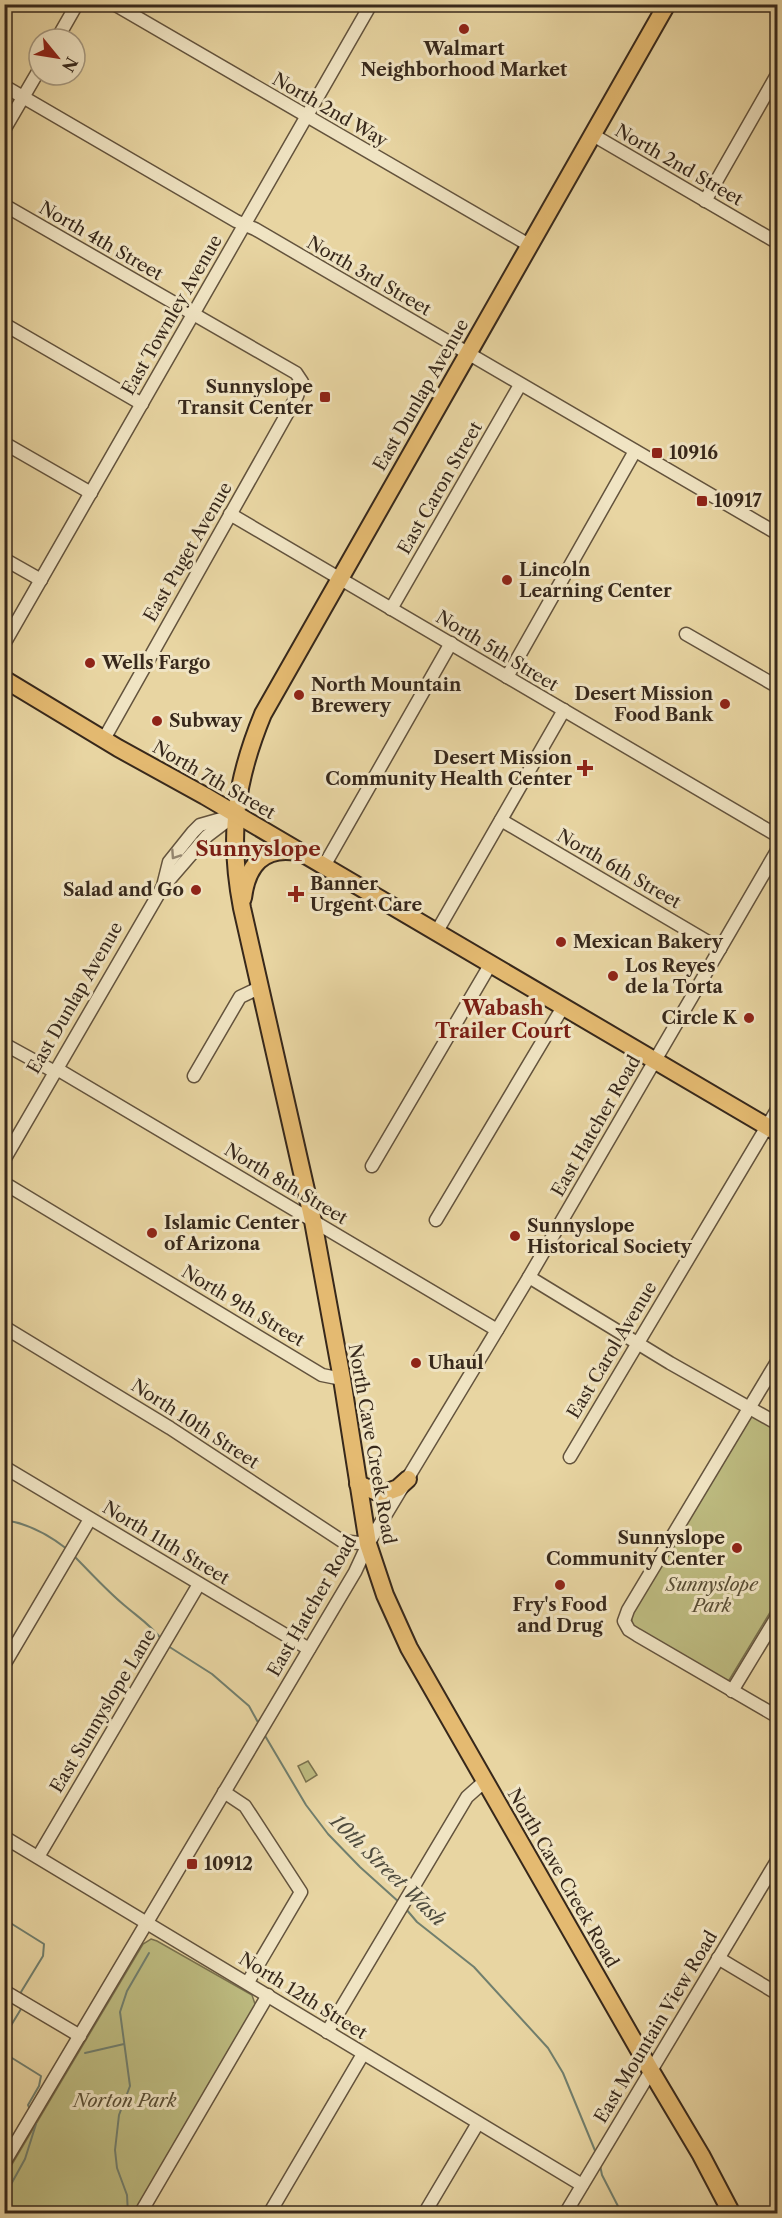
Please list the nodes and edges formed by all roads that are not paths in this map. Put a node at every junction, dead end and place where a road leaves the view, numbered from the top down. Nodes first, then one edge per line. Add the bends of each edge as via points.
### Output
1 (77, 4) edge
2 (114, 4) edge
3 (667, 4) edge
4 (369, 5) edge
5 (64, 27) edge
6 (777, 73) edge
7 (4, 86) edge
8 (29, 87) edge
9 (23, 97) junction
10 (307, 117) junction
11 (4, 130) edge
12 (593, 135) junction
13 (705, 201) junction
14 (4, 205) edge
15 (245, 225) junction
16 (777, 243) edge
17 (529, 245) junction
18 (193, 314) junction
19 (4, 324) edge
20 (467, 354) junction
21 (302, 382) joint
22 (520, 384) junction
23 (142, 404) junction
24 (4, 442) edge
25 (635, 451) junction
26 (91, 493) junction
27 (230, 514) junction
28 (777, 534) edge
29 (4, 559) edge
30 (338, 579) junction
31 (41, 580) junction
32 (391, 609) junction
33 (686, 634) dead end
34 (4, 644) edge
35 (451, 644) junction
36 (507, 677) junction
37 (4, 679) edge
38 (777, 687) edge
39 (564, 710) junction
40 (104, 739) junction
41 (236, 814) junction
42 (501, 820) junction
43 (777, 836) edge
44 (777, 849) edge
45 (303, 853) junction
46 (324, 866) junction
47 (242, 908) junction
48 (436, 933) junction
49 (720, 949) junction
50 (490, 965) junction
51 (261, 987) junction
52 (563, 1007) junction
53 (4, 1044) edge
54 (656, 1060) junction
55 (56, 1071) junction
56 (194, 1076) dead end
57 (777, 1108) edge
58 (772, 1129) edge
59 (4, 1160) edge
60 (372, 1166) dead end
61 (4, 1183) edge
62 (436, 1220) dead end
63 (313, 1221) junction
64 (529, 1277) junction
65 (4, 1327) edge
66 (497, 1330) junction
67 (638, 1343) junction
68 (777, 1360) edge
69 (342, 1379) junction
70 (748, 1408) junction
71 (777, 1424) edge
72 (570, 1456) dead end
73 (4, 1467) edge
74 (408, 1479) junction
75 (358, 1484) junction
76 (90, 1519) junction
77 (368, 1544) junction
78 (199, 1584) junction
79 (777, 1615) edge
80 (309, 1649) junction
81 (4, 1665) edge
82 (732, 1691) junction
83 (777, 1717) edge
84 (485, 1781) junction
85 (224, 1792) junction
86 (4, 1837) edge
87 (38, 1857) junction
88 (777, 1859) edge
89 (147, 1922) junction
90 (718, 1958) junction
91 (248, 1982) junction
92 (4, 1991) edge
93 (777, 1994) edge
94 (268, 1995) junction
95 (327, 2031) junction
96 (80, 2036) junction
97 (363, 2054) junction
98 (651, 2071) junction
99 (478, 2123) junction
100 (8, 2149) edge
101 (4, 2163) edge
102 (582, 2185) junction
103 (140, 2214) edge
104 (269, 2214) edge
105 (424, 2214) edge
106 (565, 2214) edge
107 (732, 2214) edge

1 - 5 street
2 - 10 street, North 2nd Way
3 - 12 main road, East Dunlap Avenue
4 - 10 street, East Townley Avenue
6 - 13 street
7 - 9 street, North 3rd Street
8 - 9 street
9 - 11 street
9 - 15 street, North 3rd Street
10 - 15 street, East Townley Avenue
10 - 17 street, North 2nd Way
12 - 13 street, North 2nd Street
12 - 17 main road, East Dunlap Avenue
13 - 16 street, North 2nd Street
14 - 18 street, North 4th Street
15 - 18 street, East Townley Avenue
15 - 20 street, North 3rd Street
17 - 20 main road, East Dunlap Avenue
18 - 21 street, North 4th Street via 296,373
18 - 23 street, East Townley Avenue
19 - 23 street
20 - 22 street, North 3rd Street
20 - 30 main road, East Dunlap Avenue
21 - 27 street, East Puget Avenue
22 - 25 street, North 3rd Street
22 - 32 street, East Caron Street
23 - 26 street, East Townley Avenue
24 - 26 street
25 - 28 street, North 3rd Street
25 - 36 street
26 - 31 street, East Townley Avenue
27 - 30 street, North 5th Street
27 - 40 street, East Puget Avenue
29 - 31 street
30 - 32 street, North 5th Street
30 - 41 main road, East Dunlap Avenue via 263,714 244,765
31 - 34 street, East Townley Avenue
32 - 35 street, North 5th Street
33 - 38 street
35 - 36 street, North 5th Street
35 - 46 street
36 - 39 street, North 5th Street
37 - 40 main road, North 7th Street
39 - 42 street
39 - 43 street, North 5th Street
40 - 41 main road, North 7th Street
41 - 45 main road, North 7th Street
41 - 47 main road, North Cave Creek Road via 236,868
41 - 55 street, East Dunlap Avenue via 207,836 162,888
42 - 48 street
42 - 49 street, North 6th Street
44 - 49 street, East Hatcher Road
45 - 46 main road, North 7th Street
45 - 47 main road via 286,850 263,856 248,879
46 - 48 main road, North 7th Street
47 - 51 main road, North Cave Creek Road
48 - 50 main road, North 7th Street
49 - 54 street, East Hatcher Road
50 - 52 main road, North 7th Street
50 - 60 street
51 - 56 street via 240,996
51 - 63 main road, North Cave Creek Road
52 - 54 main road, North 7th Street
52 - 62 street
53 - 55 street, North 8th Street
54 - 58 main road, North 7th Street
54 - 64 street, East Hatcher Road
55 - 59 street, East Dunlap Avenue
55 - 63 street, North 8th Street
57 - 58 street, East Carol Avenue
58 - 67 street, East Carol Avenue
61 - 69 street, North 9th Street via 322,1375
63 - 66 street, North 8th Street
63 - 69 main road, North Cave Creek Road
64 - 66 street, East Hatcher Road
64 - 67 street
65 - 77 street, North 10th Street via 170,1428 342,1541
66 - 74 street, East Hatcher Road
67 - 70 street
67 - 72 street, East Carol Avenue
68 - 70 street
69 - 75 main road, North Cave Creek Road
70 - 71 street
70 - 82 street via 624,1621 629,1630
73 - 76 street, North 11th Street
74 - 75 main road via 382,1494
74 - 77 street, East Hatcher Road
75 - 77 main road, North Cave Creek Road
76 - 78 street, North 11th Street
76 - 81 street
77 - 80 street, East Hatcher Road
77 - 84 main road, North Cave Creek Road via 403,1636
78 - 80 street, North 11th Street
78 - 87 street, East Sunnyslope Lane
79 - 82 street
80 - 85 street, East Hatcher Road
82 - 83 street
84 - 95 street via 467,1797
84 - 98 main road, North Cave Creek Road
85 - 89 street, East Hatcher Road
85 - 91 street via 251,1814 301,1892
86 - 87 street, North 12th Street
87 - 89 street, North 12th Street
88 - 90 street, East Mountain View Road
89 - 91 street, North 12th Street
89 - 96 street, East Hatcher Road
90 - 93 street
90 - 98 street, East Mountain View Road
91 - 94 street, North 12th Street
92 - 96 street
94 - 95 street, North 12th Street
94 - 103 street
95 - 97 street, North 12th Street
96 - 100 street, East Hatcher Road
97 - 99 street, North 12th Street
97 - 104 street
98 - 102 street, East Mountain View Road
98 - 107 main road, North Cave Creek Road
99 - 102 street, North 12th Street
99 - 105 street
100 - 101 street, East Hatcher Road
102 - 106 street, East Mountain View Road

